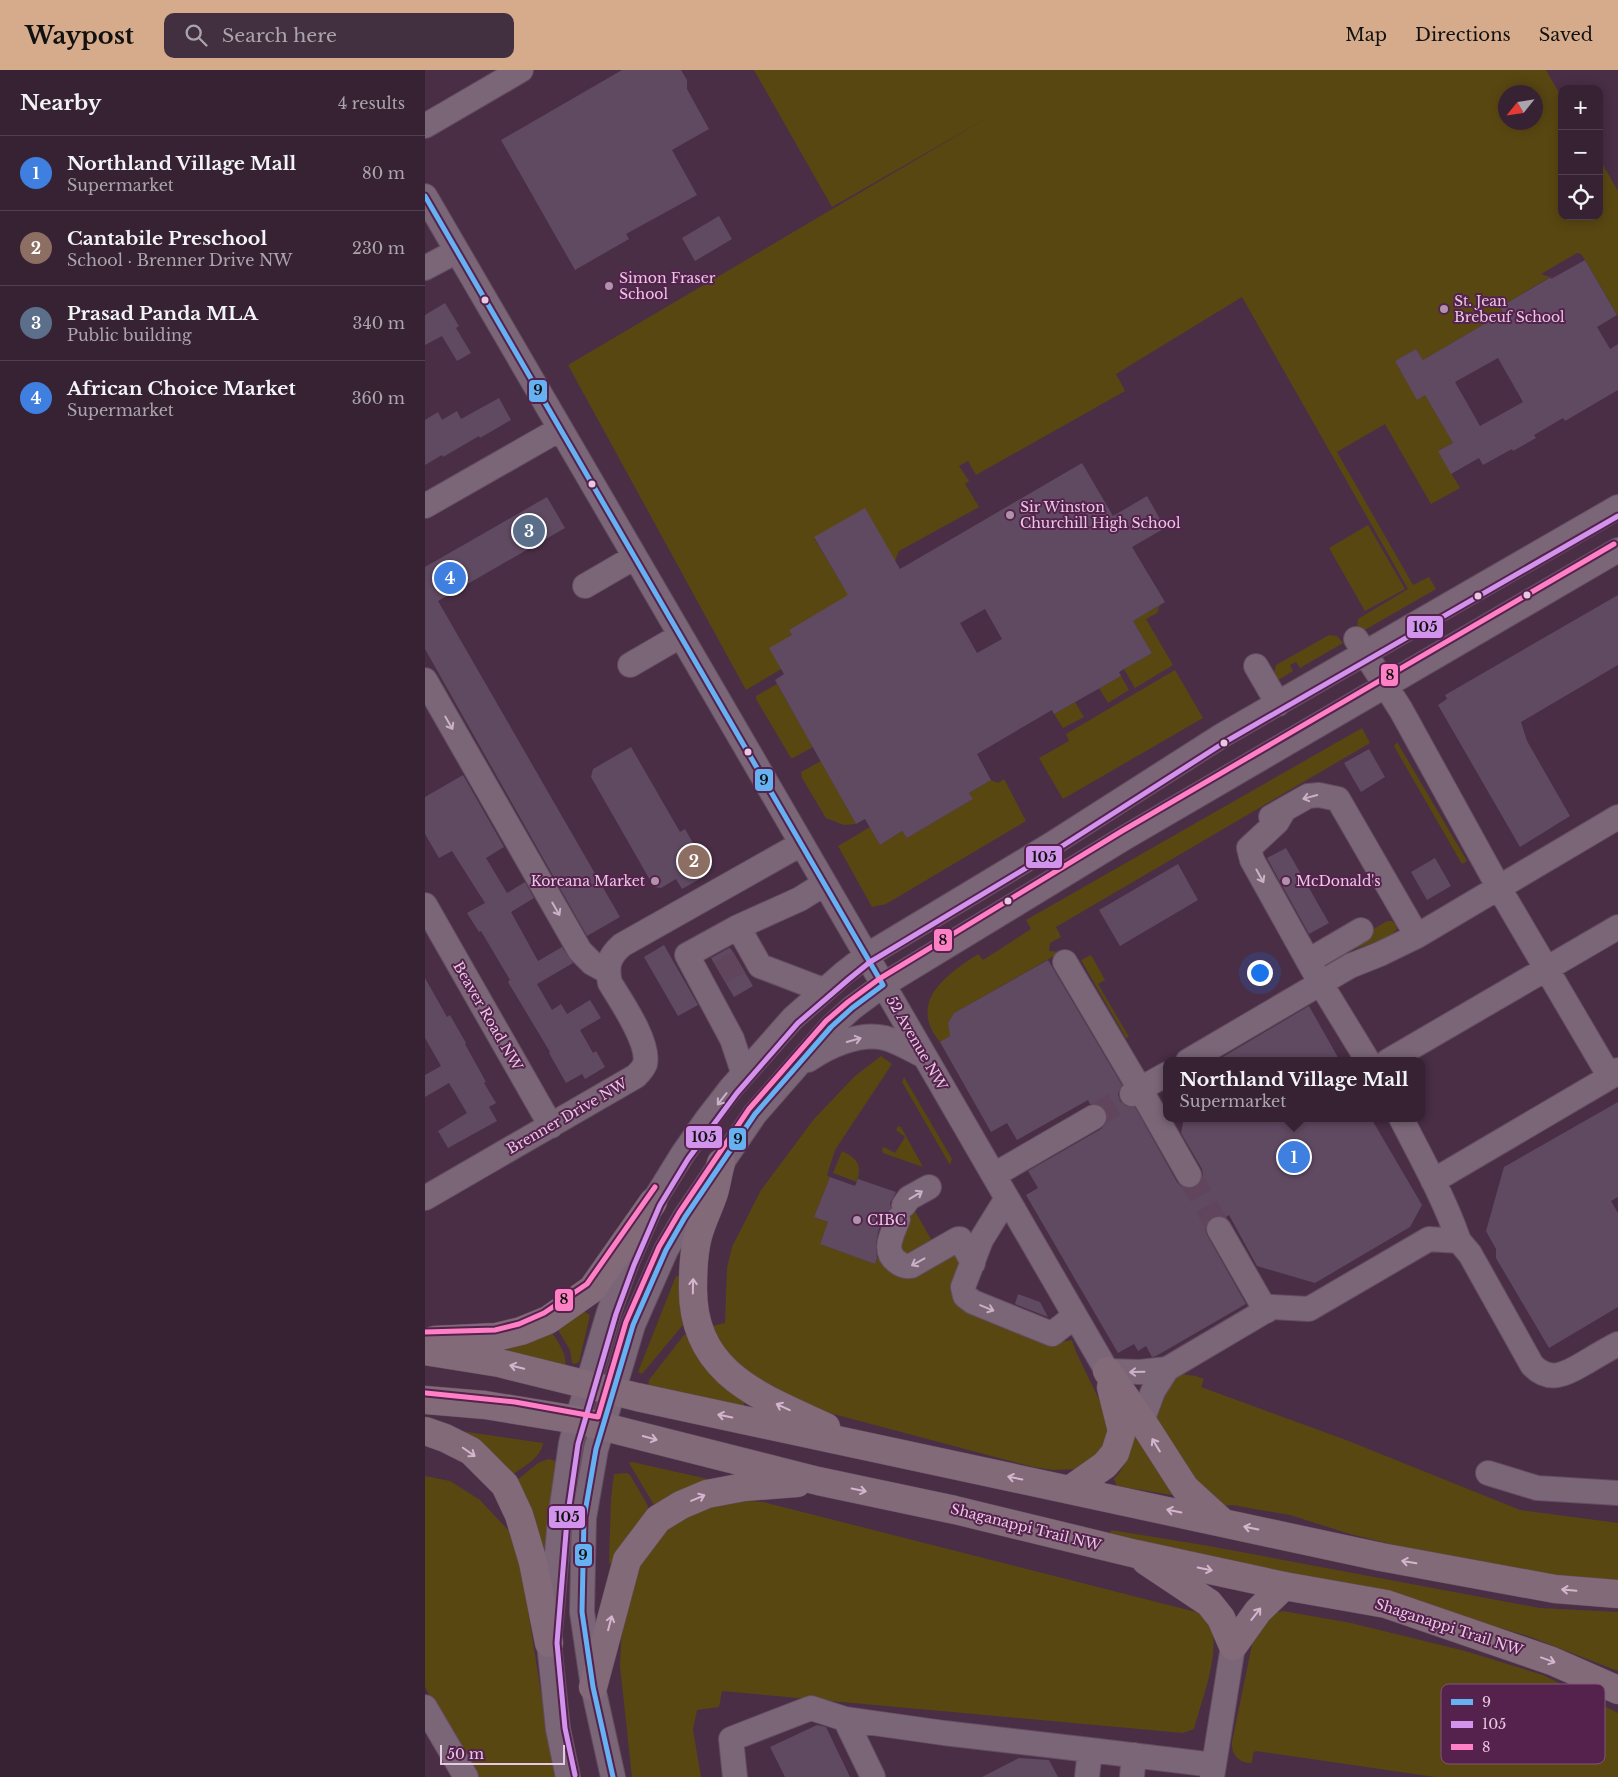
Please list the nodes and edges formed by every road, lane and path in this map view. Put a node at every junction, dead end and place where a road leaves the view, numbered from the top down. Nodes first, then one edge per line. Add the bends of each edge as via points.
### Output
1 (521, 70) edge
2 (425, 126) edge
3 (425, 196) edge
4 (457, 250) junction
5 (425, 268) edge
6 (560, 429) junction
7 (425, 506) edge
8 (1618, 506) edge
9 (1618, 550) edge
10 (635, 557) junction
11 (585, 586) dead end
12 (680, 636) junction
13 (1360, 647) junction
14 (630, 665) dead end
15 (1256, 666) dead end
16 (425, 680) edge
17 (1385, 686) junction
18 (1278, 704) junction
19 (1618, 817) edge
20 (801, 844) junction
21 (824, 884) junction
22 (1499, 888) junction
23 (425, 906) edge
24 (737, 927) junction
25 (1618, 928) edge
26 (1361, 930) dead end
27 (1417, 936) junction
28 (866, 956) junction
29 (1308, 961) junction
30 (1065, 962) dead end
31 (728, 968) junction
32 (1547, 970) junction
33 (608, 972) junction
34 (1321, 984) junction
35 (883, 985) junction
36 (823, 990) junction
37 (924, 1056) junction
38 (1196, 1057) edge
39 (1366, 1057) edge
40 (1395, 1057) edge
41 (795, 1068) junction
42 (743, 1072) junction
43 (1614, 1074) edge
44 (1163, 1076) edge
45 (1136, 1092) junction
46 (1094, 1117) tunnel mouth
47 (1403, 1122) edge
48 (551, 1126) junction
49 (721, 1163) junction
50 (994, 1175) junction
51 (1189, 1175) tunnel mouth
52 (1433, 1181) junction
53 (929, 1187) dead end
54 (425, 1198) edge
55 (1007, 1198) junction
56 (653, 1202) junction
57 (1219, 1229) tunnel mouth
58 (1459, 1241) junction
59 (970, 1269) junction
60 (1266, 1311) junction
61 (1074, 1314) junction
62 (425, 1340) edge
63 (1618, 1344) edge
64 (425, 1351) edge
65 (1167, 1368) junction
66 (1107, 1371) junction
67 (587, 1384) junction
68 (613, 1391) junction
69 (425, 1400) edge
70 (577, 1420) junction
71 (1142, 1421) junction
72 (603, 1426) junction
73 (425, 1431) edge
74 (875, 1449) junction
75 (1488, 1473) dead end
76 (818, 1481) junction
77 (1071, 1489) junction
78 (1618, 1493) edge
79 (1221, 1521) junction
80 (1136, 1554) junction
81 (1284, 1586) junction
82 (1618, 1594) edge
83 (549, 1643) junction
84 (1233, 1646) junction
85 (1604, 1684) edge
86 (1605, 1684) edge
87 (593, 1687) junction
88 (1618, 1690) edge
89 (425, 1707) edge
90 (845, 1719) junction
91 (1090, 1750) junction
92 (1133, 1766) edge
93 (1161, 1768) edge
94 (1213, 1771) edge
95 (466, 1777) edge
96 (568, 1777) edge
97 (613, 1777) edge
98 (735, 1777) edge
99 (873, 1777) edge
100 (1087, 1777) edge

1 - 2 street
3 - 4 street, 52 Avenue NW
4 - 5 street
4 - 6 street, 52 Avenue NW
6 - 7 street
6 - 10 street, 52 Avenue NW
8 - 13 street
9 - 17 street
10 - 11 street
10 - 12 street, 52 Avenue NW
12 - 14 street
12 - 20 street, 52 Avenue NW
13 - 17 street
13 - 18 street
15 - 18 street
16 -> 33 street via 580,951
17 - 22 street
17 - 35 street via 1126,837
18 - 28 street
19 - 22 street
20 - 21 street, 52 Avenue NW
20 - 33 street via 622,945 613,952
21 - 24 street via 801,900
21 - 28 street, 52 Avenue NW
22 - 27 street
22 - 32 street
23 - 48 street, Beaver Road NW
24 - 31 street
24 - 31 street via 687,955
25 - 32 street
26 - 29 street
27 -> 29 street via 1338,799 1313,794 1255,826 1249,837 1257,872
27 - 34 street via 1350,966
28 - 35 street, 52 Avenue NW
28 - 36 street
29 - 34 street
30 - 45 street
31 - 36 street via 760,966
31 - 42 street via 732,1039
32 - 40 street
32 - 43 street
33 - 48 street, Brenner Drive NW via 610,983 642,1039 645,1063 636,1076
34 - 38 street
34 - 39 street
35 - 37 street, 52 Avenue NW
35 - 41 street via 831,1026
36 - 42 street
41 -> 37 street via 823,1050 865,1037 886,1038
37 - 50 street, 52 Avenue NW
41 - 49 street via 755,1114
42 -> 56 street via 707,1119
43 - 52 street
44 - 45 street
45 - 51 street
46 - 50 street
47 - 52 street
48 - 54 street, Brenner Drive NW
49 - 68 street via 666,1250 633,1325
74 -> 49 main road via 749,1390 727,1374 714,1358 698,1326 693,1304 693,1272 697,1237
50 - 55 street, 52 Avenue NW
52 - 58 street
59 -> 53 street via 959,1239 914,1265 905,1266 893,1258 889,1243 901,1212 909,1198
55 - 59 street via 981,1240
55 - 61 street, 52 Avenue NW
56 - 62 main road via 592,1289 548,1320 496,1337
56 - 67 street via 627,1262
57 - 60 street
58 - 60 street via 1429,1240 1309,1309 1273,1307
58 - 63 street via 1470,1254 1538,1372 1565,1374
59 -> 61 street via 963,1287 968,1300 1048,1333 1056,1333
60 - 65 street
61 - 66 street, 52 Avenue NW
67 -> 64 main road via 499,1363
65 -> 66 street via 1140,1372
65 - 71 street via 1153,1391
66 - 71 main road
66 - 77 main road via 1122,1431 1115,1454
67 - 68 main road
67 - 70 street
68 - 72 street
74 -> 68 main road
69 - 70 main road, Shaganappi Trail NW via 485,1405
70 - 72 main road, Shaganappi Trail NW
70 - 83 street via 560,1519
79 -> 71 main road via 1185,1488
72 -> 76 main road, Shaganappi Trail NW
72 - 87 street via 583,1518 583,1612
73 -> 83 main road via 471,1451 505,1485 519,1515 533,1562
77 -> 74 main road
75 - 78 street via 1537,1488
76 -> 80 main road, Shaganappi Trail NW
87 -> 76 main road via 627,1560 658,1519 707,1494 745,1487
79 -> 77 main road
82 -> 79 main road via 1555,1589 1381,1557
80 -> 81 main road, Shaganappi Trail NW
80 - 84 main road via 1209,1603 1221,1618
84 -> 81 main road via 1258,1611
81 -> 85 main road, Shaganappi Trail NW via 1386,1604 1552,1661
83 - 96 street via 558,1729
84 - 94 street
86 -> 88 main road, Shaganappi Trail NW
87 - 97 street
89 - 95 street
90 - 91 street
90 - 98 street via 811,1708 731,1739
90 - 99 street
91 - 92 street
91 - 100 street
92 - 93 street
93 - 94 street

